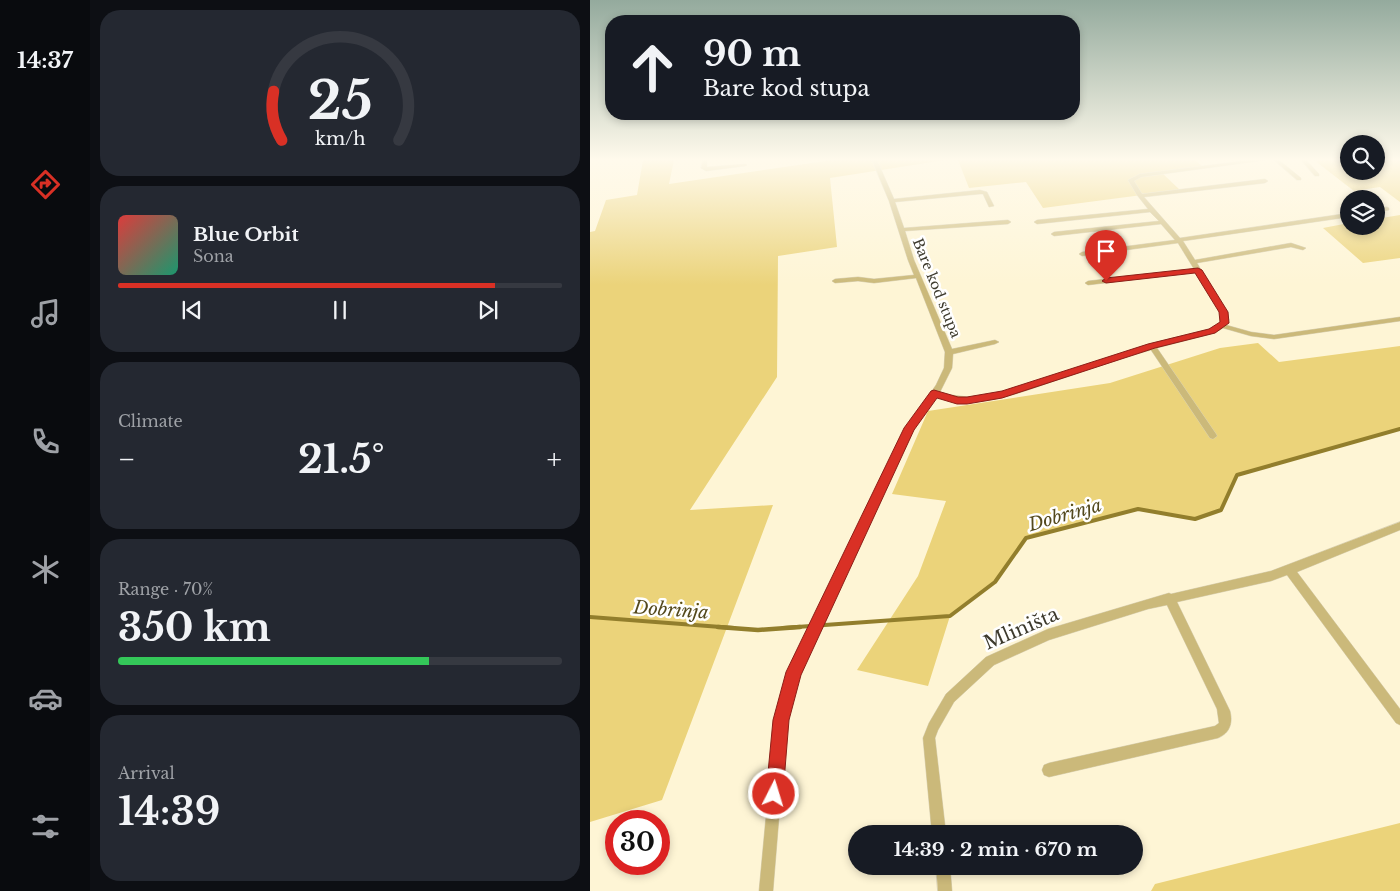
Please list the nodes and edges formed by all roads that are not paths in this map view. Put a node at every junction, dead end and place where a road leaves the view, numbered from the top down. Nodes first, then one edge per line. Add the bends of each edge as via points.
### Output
1 (892, 201) edge
2 (989, 202) edge
3 (1146, 202) edge
4 (991, 206) dead end
5 (1153, 210) junction
6 (1340, 216) edge
7 (1008, 222) dead end
8 (1037, 222) dead end
9 (1164, 222) junction
10 (990, 225) dead end
11 (901, 232) junction
12 (1054, 234) dead end
13 (1179, 241) junction
14 (1302, 248) dead end
15 (1082, 254) dead end
16 (1192, 262) junction
17 (1198, 270) junction
18 (918, 276) junction
19 (835, 281) dead end
20 (1088, 283) dead end
21 (1400, 319) edge
22 (1222, 326) junction
23 (995, 342) dead end
24 (1152, 346) junction
25 (948, 352) junction
26 (934, 393) junction
27 (1213, 436) dead end
28 (1400, 526) edge
29 (1289, 570) junction
30 (1169, 598) junction
31 (1400, 719) edge
32 (1049, 770) dead end
33 (938, 825) edge
34 (944, 875) edge
35 (766, 891) edge
36 (946, 891) edge

1 - 11 street, Bare kod stupa
2 - 4 street
3 - 5 street
5 - 8 street
5 - 9 street
6 - 13 street
7 - 11 street, Bare kod stupa
9 - 12 street
9 - 13 street
10 - 11 street, Bare kod stupa
11 - 18 street, Bare kod stupa
13 - 15 street
13 - 16 street
14 - 16 street via 1291,245
16 - 17 street
17 - 20 street
17 - 22 street via 1223,312 1225,320
18 - 19 street
18 - 25 street, Bare kod stupa
21 - 22 street via 1274,337
22 - 24 street
23 - 25 street, Bare kod stupa
24 - 26 street via 1002,395 967,401
24 - 27 street
25 - 26 street, Bare kod stupa via 946,378
26 - 35 street, Bare kod stupa via 910,428 788,691 781,720
28 - 29 street, Mliništa
29 - 30 street, Mliništa
29 - 31 street
30 - 32 street via 1223,708 1226,721 1223,728 1218,732
30 - 33 street, Mliništa via 1048,635 999,657 977,672 950,698 929,738
34 - 36 street

